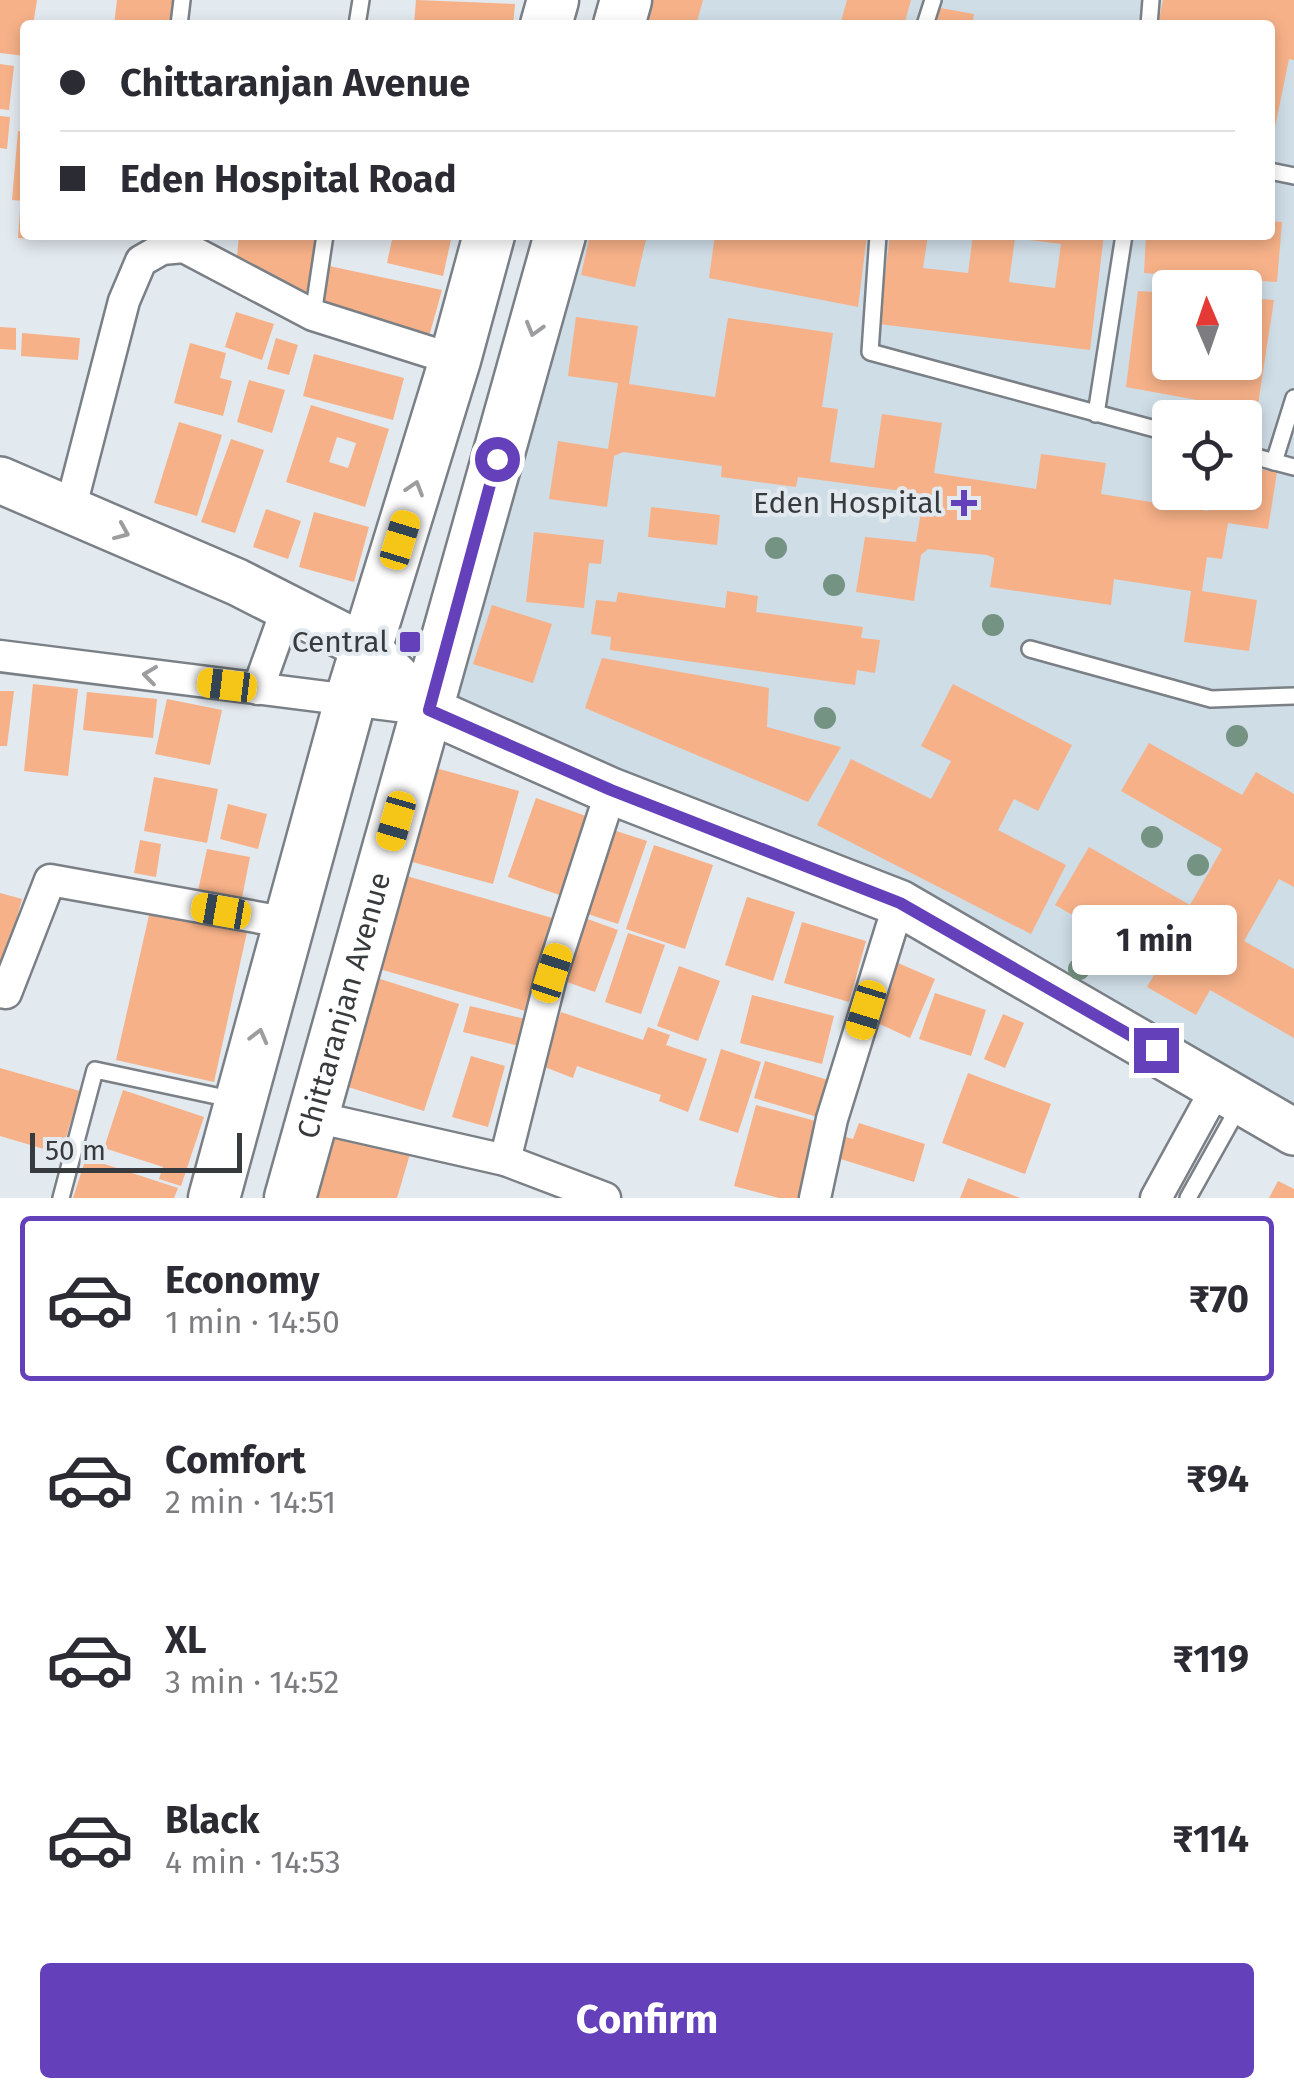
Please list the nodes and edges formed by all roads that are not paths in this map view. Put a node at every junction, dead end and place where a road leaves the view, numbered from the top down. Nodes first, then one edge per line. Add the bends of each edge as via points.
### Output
1 (324, 240) edge
2 (487, 240) edge
3 (559, 240) edge
4 (878, 240) edge
5 (1123, 240) edge
6 (313, 315) junction
7 (454, 360) junction
8 (1294, 398) edge
9 (1096, 414) junction
10 (1152, 429) edge
11 (1262, 459) edge
12 (1274, 462) junction
13 (1294, 467) edge
14 (0, 480) edge
15 (70, 510) junction
16 (287, 608) junction
17 (366, 648) junction
18 (1030, 649) dead end
19 (0, 656) edge
20 (258, 689) junction
21 (1294, 696) edge
22 (350, 701) junction
23 (429, 710) junction
24 (611, 790) junction
25 (900, 903) junction
26 (290, 923) junction
27 (0, 992) edge
28 (1229, 1094) junction
29 (241, 1101) junction
30 (311, 1116) junction
31 (1294, 1132) edge
32 (505, 1160) junction
33 (590, 1195) edge
34 (61, 1198) edge
35 (214, 1198) edge
36 (290, 1198) edge
37 (816, 1198) edge
38 (1156, 1198) edge
39 (1188, 1198) edge

1 - 6 lane
2 - 7 main road
3 -> 23 main road, Chittaranjan Avenue
4 - 9 lane via 870,352
5 - 9 lane
6 - 7 street
6 - 15 street via 184,247 141,261 124,301
17 -> 7 main road
8 - 12 lane
9 - 10 lane
11 - 12 lane
12 - 13 lane
14 - 15 street
15 -> 16 street
16 - 17 street
16 - 20 street
17 - 22 main road
17 - 23 street
18 - 21 lane via 1210,699
20 -> 19 street
20 - 22 street
22 - 23 street
22 - 26 main road
23 - 24 street
23 - 30 main road, Chittaranjan Avenue
24 - 25 street
24 - 32 street via 552,973
25 - 28 street
25 - 37 street via 832,1118
26 - 27 street via 50,880 6,993
29 -> 26 main road
28 - 31 street
28 - 38 street
28 - 39 lane
29 - 34 lane via 95,1070
29 - 35 main road
30 - 32 street
30 - 36 main road, Chittaranjan Avenue
32 - 33 street

